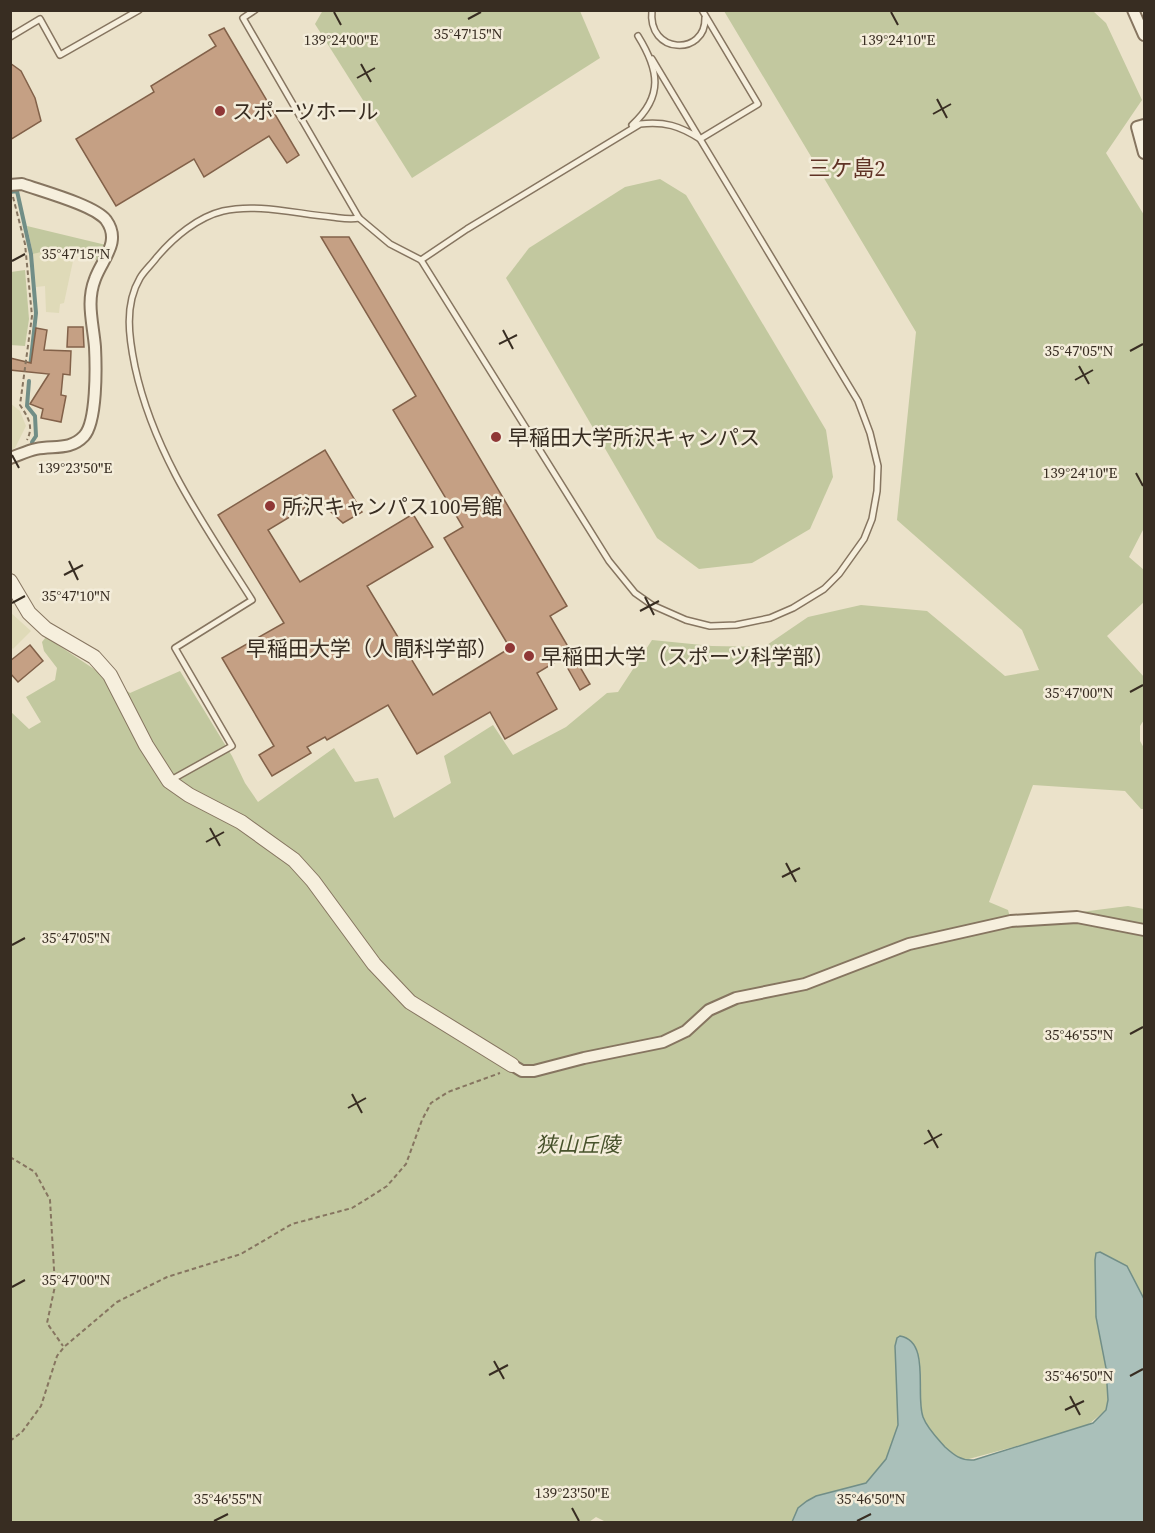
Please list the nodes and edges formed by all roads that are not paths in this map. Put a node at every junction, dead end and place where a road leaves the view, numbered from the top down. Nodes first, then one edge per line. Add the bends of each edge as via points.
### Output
1 (139, 10) edge
2 (255, 10) edge
3 (652, 10) edge
4 (702, 10) edge
5 (1133, 10) edge
6 (705, 16) junction
7 (1144, 35) edge
8 (638, 36) dead end
9 (10, 38) edge
10 (652, 59) junction
11 (1144, 125) edge
12 (629, 128) junction
13 (700, 139) junction
14 (1144, 153) edge
15 (11, 189) edge
16 (359, 218) junction
17 (421, 260) junction
18 (10, 458) edge
19 (10, 581) edge
20 (169, 781) junction
21 (1144, 930) edge
22 (512, 1065) joint

1 - 9 lane via 60,55 40,19
2 - 16 lane via 243,18
3 - 6 lane via 654,30 662,41 673,46 686,45 702,33
4 - 6 lane
5 - 7 street
6 - 13 lane via 758,104
8 - 10 lane
10 - 12 lane via 656,74 652,99 646,112
10 - 13 lane
11 - 14 street via 1137,127
12 - 13 lane via 667,123
12 - 17 lane
13 - 17 lane via 858,401 878,466 872,519 852,558 824,589 770,618 710,626 686,620 652,605 622,580
15 - 18 street via 22,184 95,212 106,220 113,237 91,293 92,422 74,444
16 - 17 lane via 390,244
16 - 20 lane via 252,209 222,212 177,237 140,278 134,293 130,309 131,347 142,400 157,440 178,483 252,600 175,648 232,746
19 - 20 street via 29,613 94,657 110,675
20 - 22 street via 241,822 294,860 374,964 410,1002
21 - 22 street via 1077,917 1011,921 909,944 805,984 736,998 709,1010 686,1031 663,1042 534,1071 522,1071

